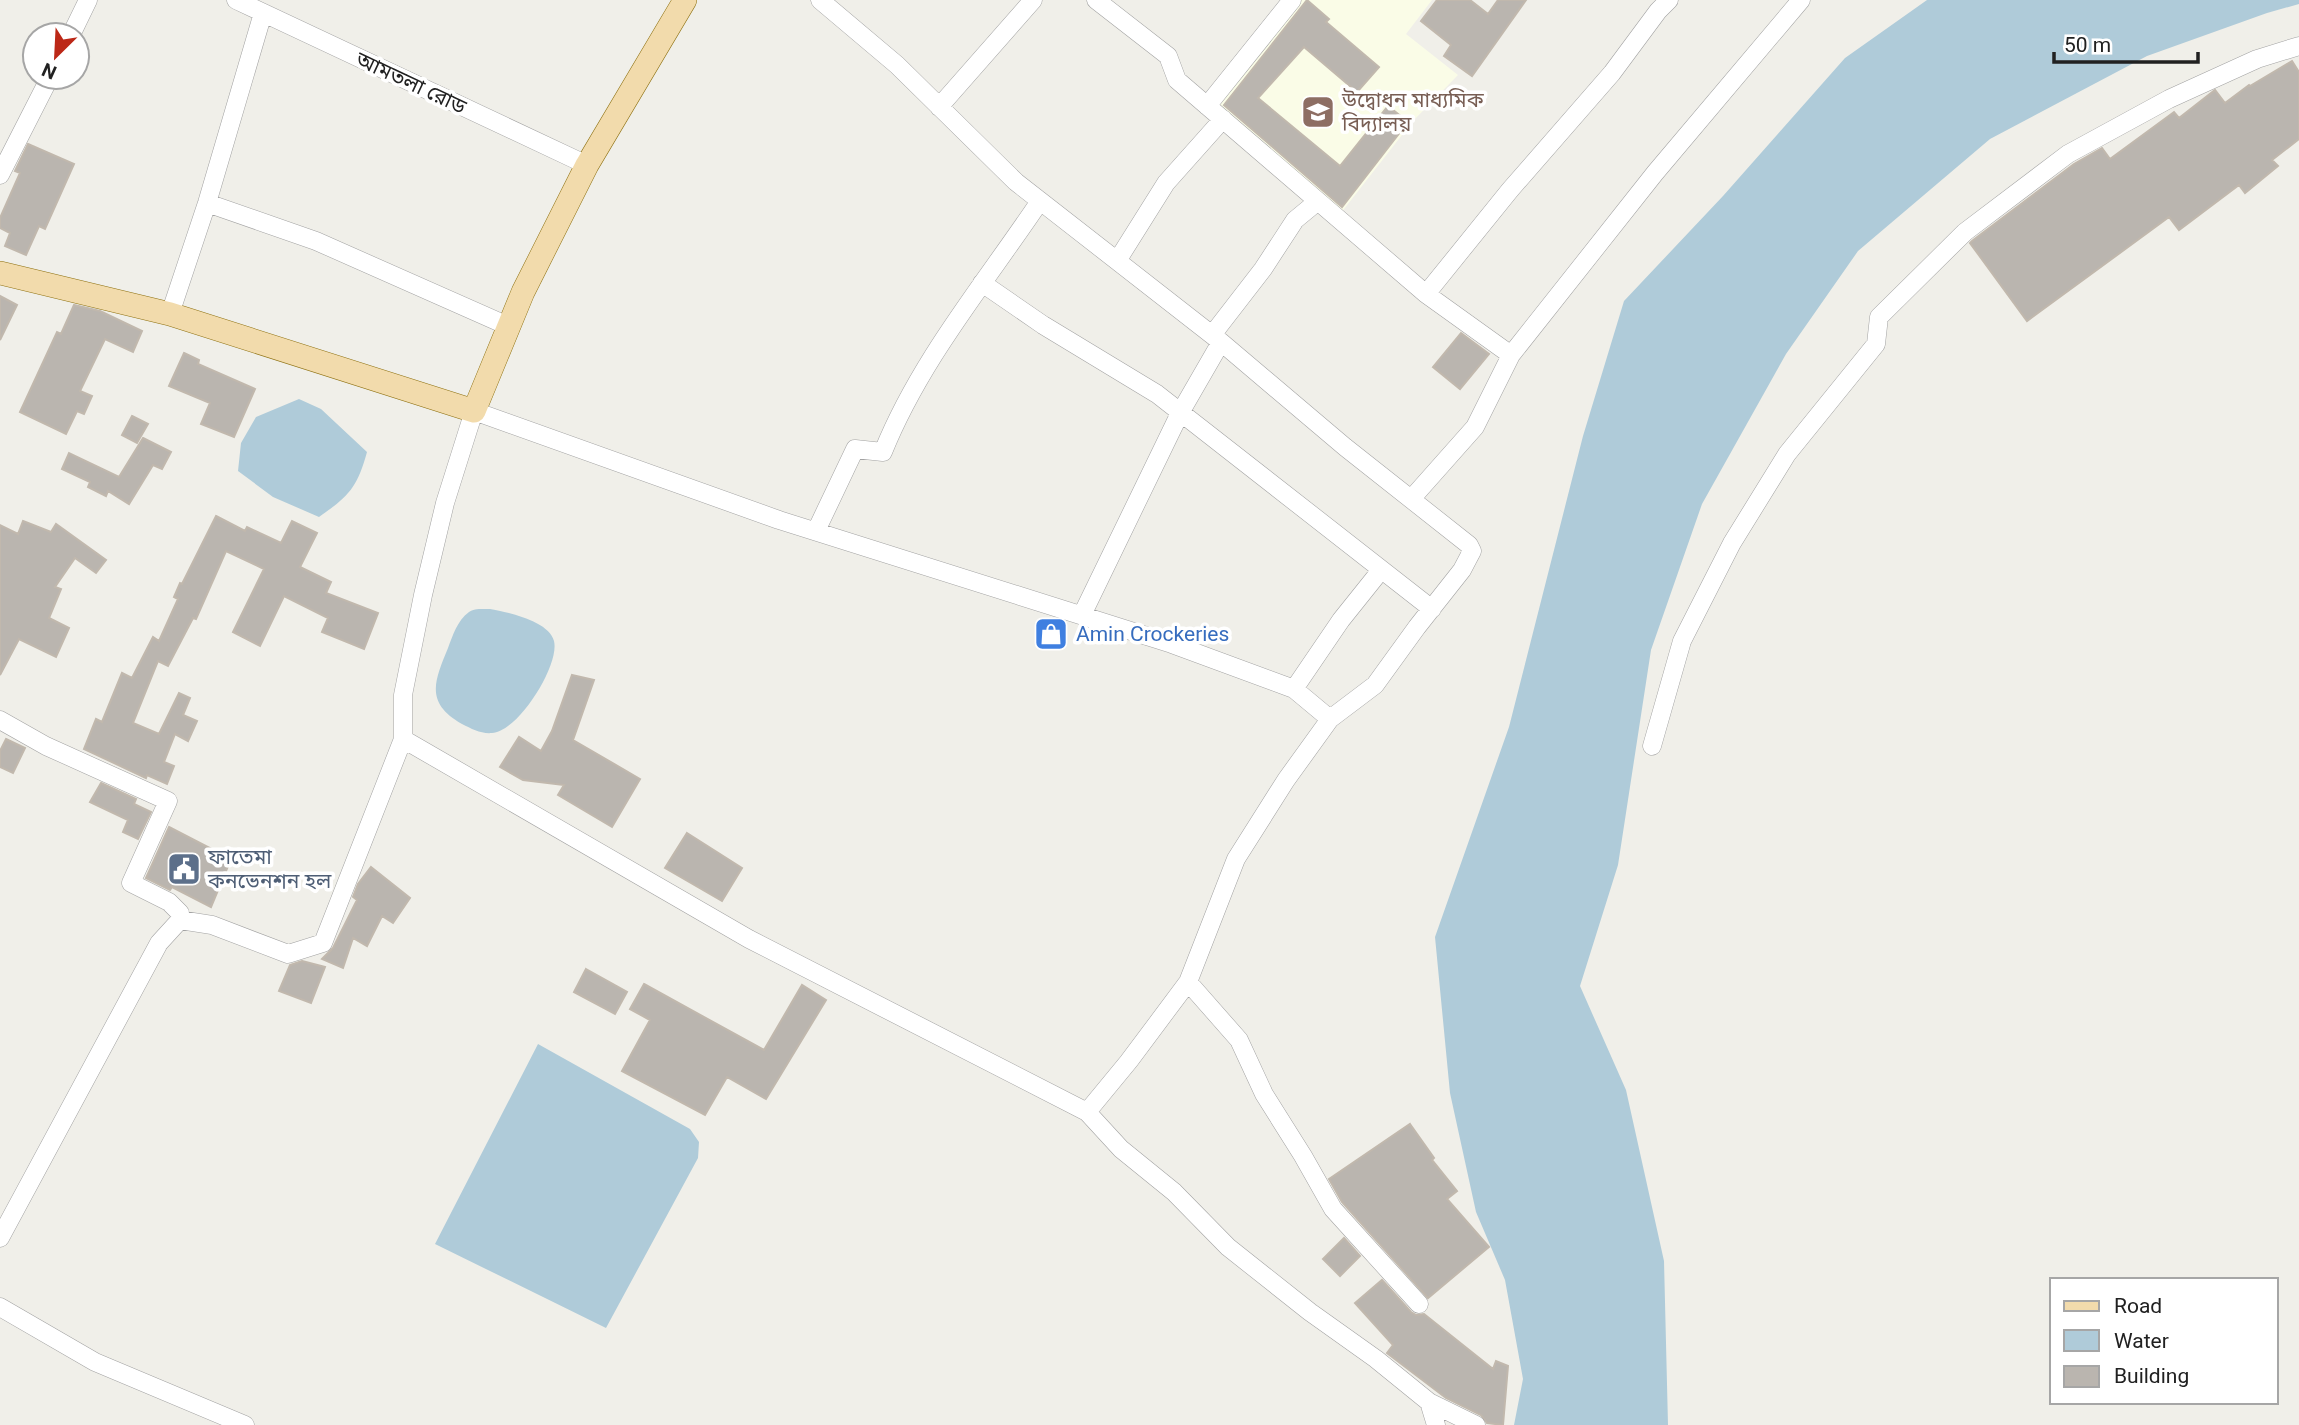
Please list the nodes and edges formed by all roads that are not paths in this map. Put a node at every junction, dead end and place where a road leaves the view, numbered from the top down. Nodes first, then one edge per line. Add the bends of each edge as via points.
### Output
1 (88, 0) edge
2 (236, 0) edge
3 (685, 0) edge
4 (820, 0) edge
5 (1034, 0) edge
6 (1096, 0) edge
7 (1125, 0) edge
8 (1292, 0) edge
9 (1669, 0) edge
10 (1801, 0) edge
11 (263, 13) junction
12 (1114, 14) junction
13 (78, 21) edge
14 (2299, 47) edge
15 (43, 91) edge
16 (1207, 106) junction
17 (939, 107) junction
18 (1223, 119) junction
19 (587, 165) junction
20 (0, 175) edge
21 (1040, 201) junction
22 (1318, 201) junction
23 (207, 203) junction
24 (1117, 261) junction
25 (0, 273) edge
26 (982, 283) junction
27 (1426, 293) junction
28 (170, 314) junction
29 (508, 326) junction
30 (1216, 339) junction
31 (1511, 355) junction
32 (474, 411) junction
33 (1180, 413) junction
34 (1412, 498) junction
35 (816, 531) junction
36 (1381, 569) junction
37 (1432, 609) junction
38 (1082, 615) junction
39 (1294, 689) junction
40 (1330, 719) junction
41 (0, 720) edge
42 (403, 739) junction
43 (1652, 746) dead end
44 (180, 920) junction
45 (1188, 982) junction
46 (1087, 1112) junction
47 (0, 1238) edge
48 (1419, 1304) dead end
49 (0, 1307) edge
50 (1429, 1402) junction
51 (246, 1425) edge
52 (1436, 1425) edge
53 (1476, 1425) edge

1 - 13 street
2 - 11 street, আমতলা রোড
3 - 19 main road
4 - 17 street
5 - 17 street
6 - 12 street
7 - 12 street
8 - 16 street
9 - 27 street
10 - 31 street via 1655,173
11 - 19 street, আমতলা রোড
11 - 23 street
12 - 16 street via 1168,57 1177,80
14 - 43 street via 2257,59 2169,99 2068,154 1965,233 1879,317 1876,344 1787,454 1731,543 1682,641
15 - 20 street
16 - 18 street
17 - 21 street
18 - 22 street
18 - 24 street via 1167,183
19 - 29 main road
21 - 24 street
21 - 26 street
22 - 27 street
22 - 30 street via 1296,220
23 - 28 street
23 - 29 street via 316,241
24 - 30 street
25 - 28 main road
26 - 33 street
26 - 35 street via 937,350 892,427 883,452 855,449
27 - 31 street
28 - 32 main road
29 - 32 main road
30 - 33 street
30 - 34 street
31 - 34 street via 1475,426
32 - 35 street
32 - 42 street via 423,595 404,695
33 - 36 street
33 - 38 street
34 - 37 street via 1472,551
35 - 38 street
36 - 37 street
36 - 39 street
37 - 40 street via 1375,685
38 - 39 street
39 - 40 street
40 - 45 street via 1236,859
41 - 44 street via 168,801 131,883 169,902 180,913
42 - 44 street via 323,943 288,954 212,925
42 - 46 street via 749,939
44 - 47 street via 159,943
45 - 46 street
45 - 48 street via 1240,1040 1264,1094 1333,1209
46 - 50 street via 1228,1247
49 - 51 street via 95,1362
50 - 52 street
50 - 53 street

